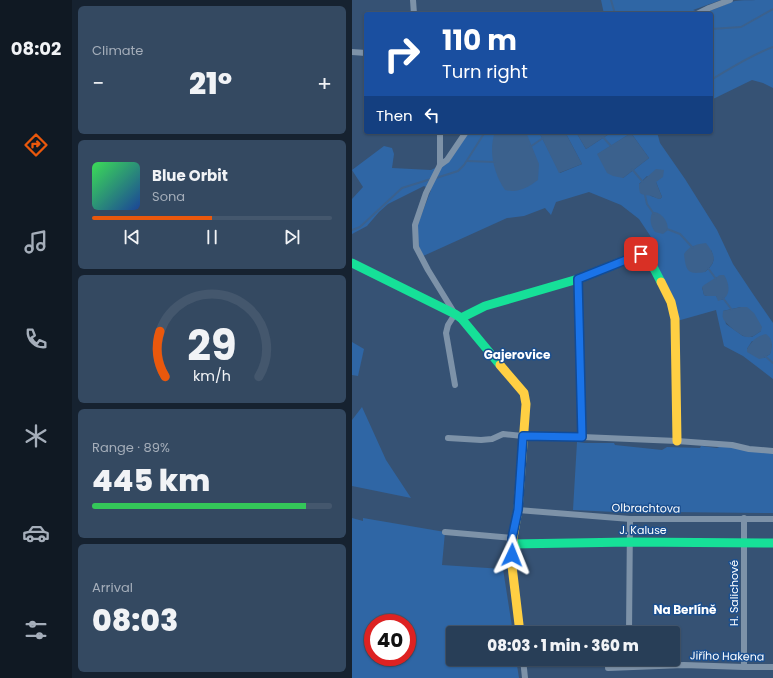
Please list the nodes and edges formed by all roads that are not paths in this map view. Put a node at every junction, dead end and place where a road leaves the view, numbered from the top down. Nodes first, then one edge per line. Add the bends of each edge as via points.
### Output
1 (413, 0) edge
2 (730, 0) edge
3 (414, 12) edge
4 (701, 12) edge
5 (352, 52) edge
6 (364, 53) edge
7 (440, 134) edge
8 (465, 134) edge
9 (440, 165) junction
10 (352, 263) edge
11 (578, 279) junction
12 (458, 316) junction
13 (455, 385) dead end
14 (523, 436) junction
15 (582, 437) junction
16 (448, 438) dead end
17 (677, 441) junction
18 (773, 451) edge
19 (518, 510) junction
20 (744, 518) junction
21 (630, 519) junction
22 (773, 519) edge
23 (445, 532) dead end
24 (512, 541) junction
25 (630, 542) junction
26 (744, 542) junction
27 (773, 543) edge
28 (519, 626) edge
29 (629, 626) edge
30 (524, 666) edge
31 (773, 666) edge
32 (628, 667) joint
33 (744, 667) junction
34 (608, 668) dead end
35 (525, 678) edge

1 - 3 street
2 - 4 street
5 - 6 street
7 - 9 street
8 - 9 street via 447,160
9 - 12 street via 426,193 415,225 416,247
10 - 12 street
11 - 12 street
11 - 15 street
11 - 17 street via 641,254 648,257 671,302 675,319
12 - 13 street via 448,325 446,333
12 - 14 street via 524,393 526,404
14 - 15 street
14 - 16 street via 503,434 481,440
14 - 19 street
15 - 17 street
17 - 18 street
19 - 21 street, Olbrachtova
19 - 24 street
20 - 21 street, Olbrachtova
20 - 22 street, Olbrachtova
20 - 26 street, H. Salichové
21 - 25 street
23 - 24 street
24 - 25 street, J. Kaluse
24 - 28 street via 512,566
25 - 26 street, J. Kaluse
25 - 29 street
26 - 27 street, J. Kaluse
26 - 33 street, H. Salichové
30 - 35 street
31 - 33 street, Jiřího Hakena
32 - 33 street, Jiřího Hakena
32 - 34 street, Jiřího Hakena

